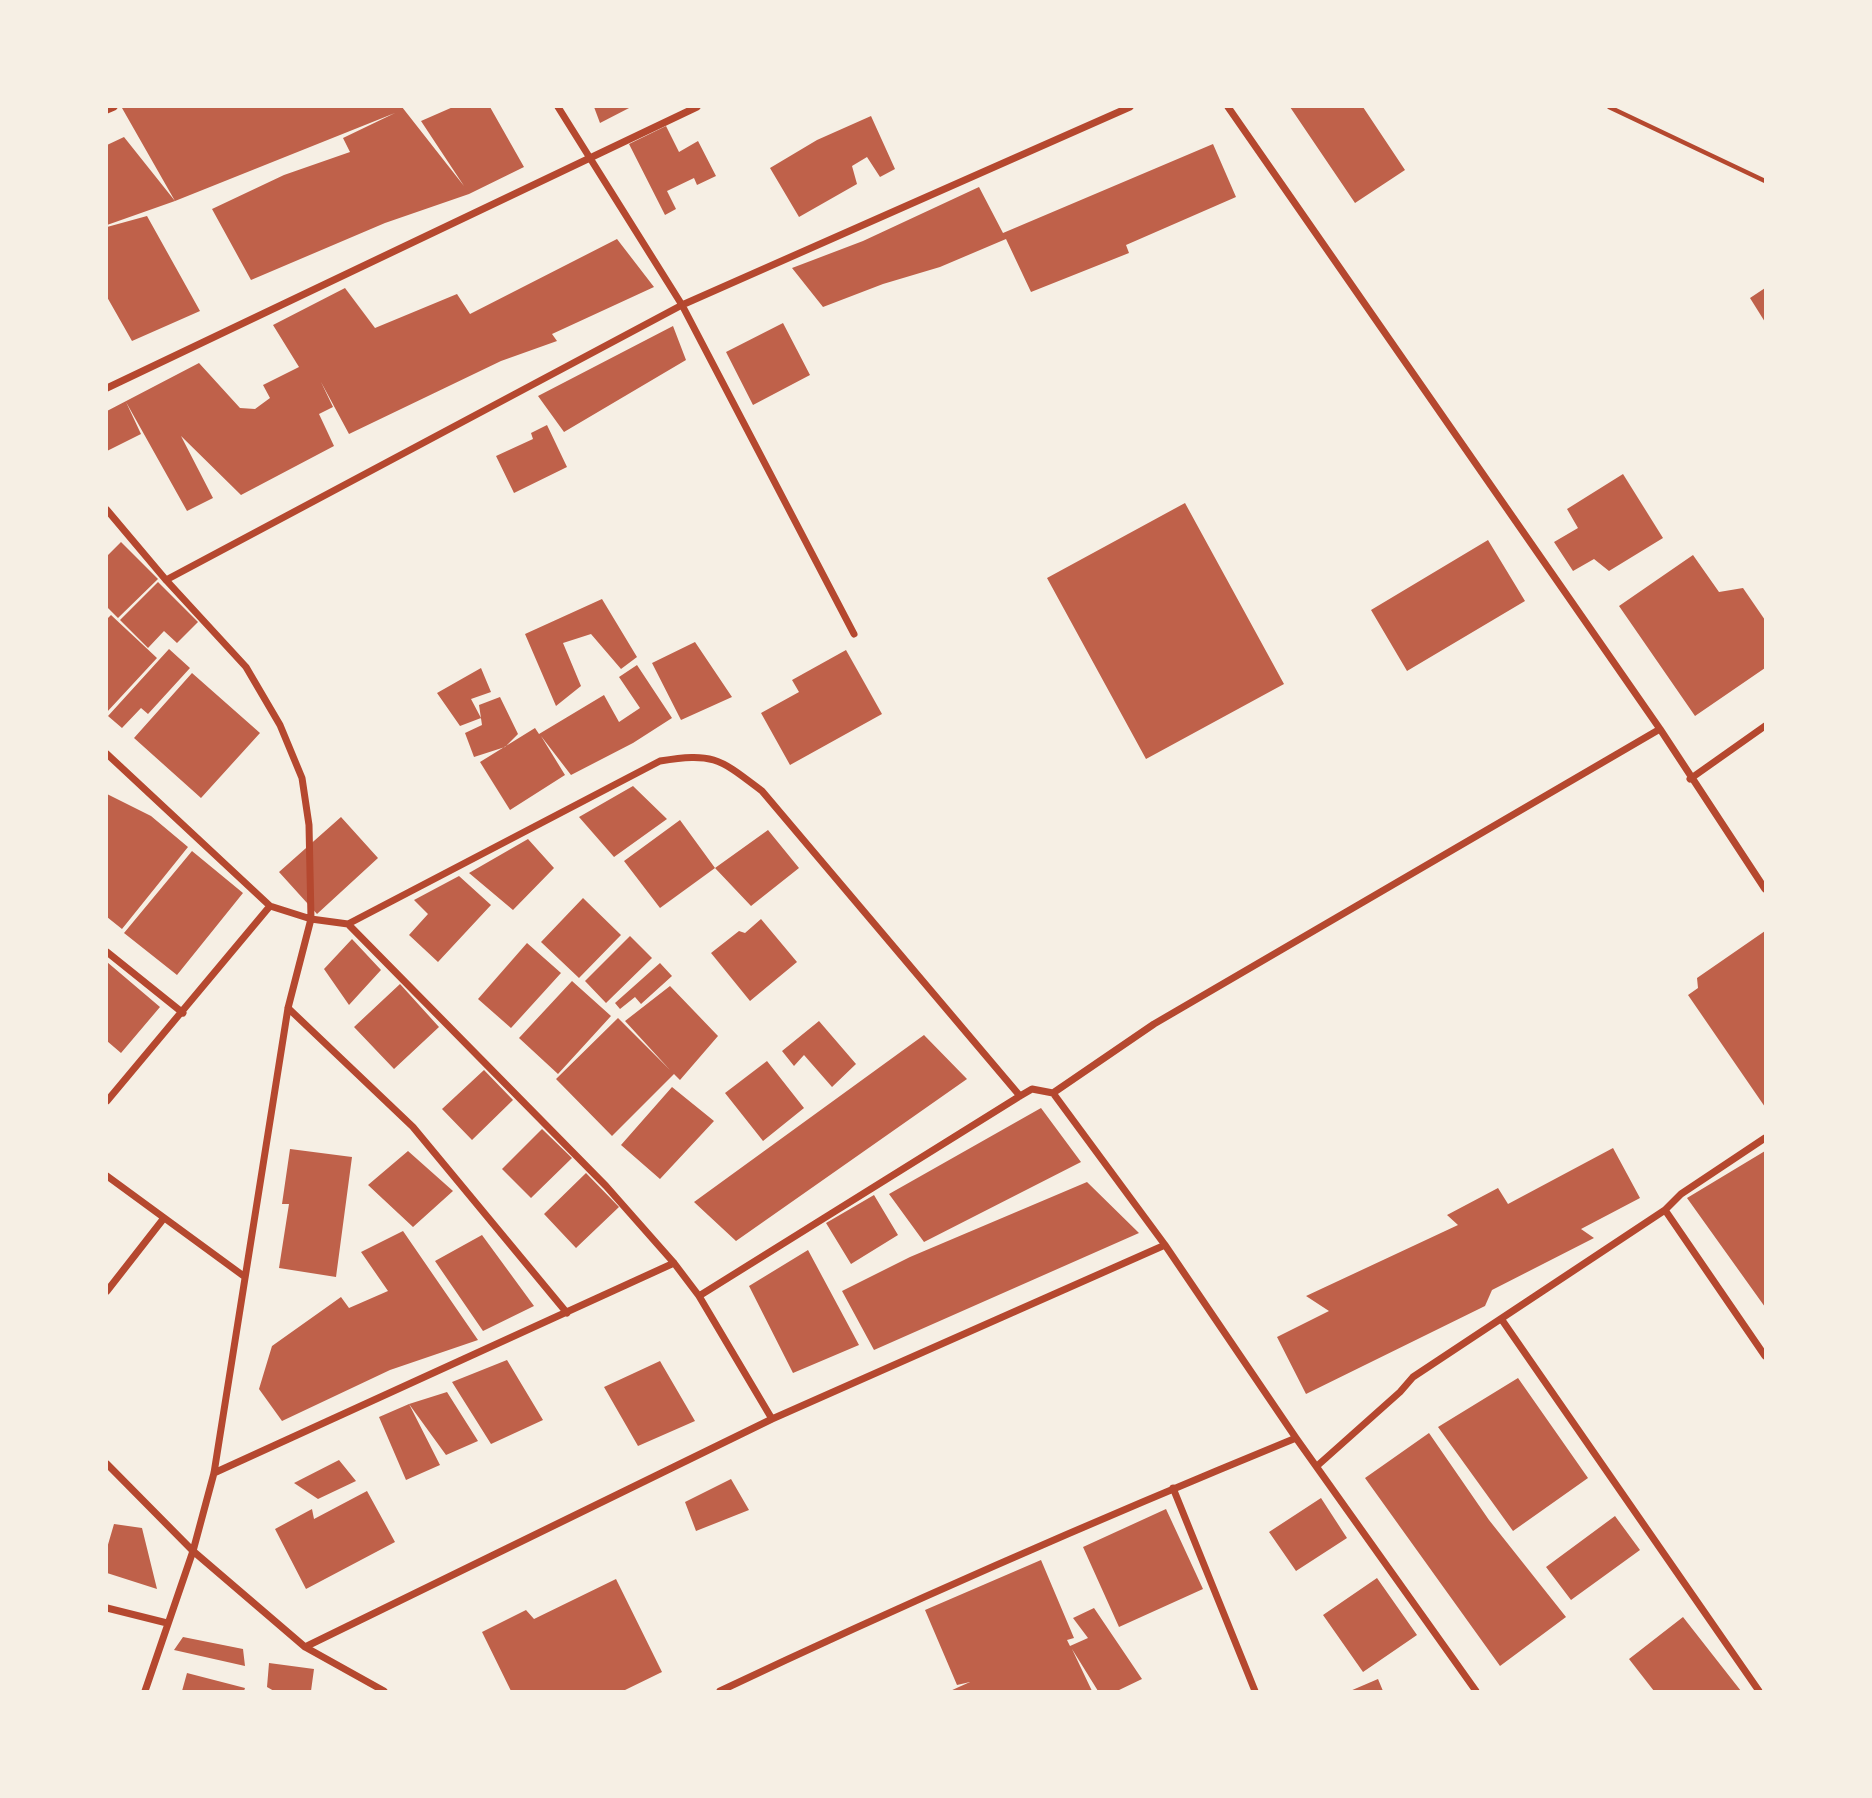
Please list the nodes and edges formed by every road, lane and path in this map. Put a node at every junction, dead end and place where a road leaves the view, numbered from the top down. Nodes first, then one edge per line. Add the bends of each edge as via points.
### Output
1 (114, 107) edge
2 (558, 107) edge
3 (697, 107) edge
4 (1130, 107) edge
5 (1228, 107) edge
6 (1609, 107) edge
7 (107, 110) edge
8 (589, 161) junction
9 (1765, 181) edge
10 (682, 305) junction
11 (107, 388) edge
12 (107, 510) edge
13 (166, 580) junction
14 (854, 634) dead end
15 (1765, 726) edge
16 (1660, 729) junction
17 (107, 754) edge
18 (1690, 779) junction
19 (1765, 889) edge
20 (270, 906) junction
21 (311, 919) junction
22 (348, 924) junction
23 (107, 951) edge
24 (288, 1008) junction
25 (183, 1013) junction
26 (1052, 1093) junction
27 (1020, 1096) junction
28 (107, 1101) edge
29 (1765, 1138) edge
30 (107, 1176) edge
31 (1665, 1210) junction
32 (164, 1218) junction
33 (1165, 1245) junction
34 (674, 1263) junction
35 (245, 1277) junction
36 (107, 1291) edge
37 (699, 1296) junction
38 (566, 1313) junction
39 (1502, 1320) junction
40 (1765, 1356) edge
41 (772, 1419) junction
42 (1296, 1438) junction
43 (107, 1464) edge
44 (1317, 1466) junction
45 (214, 1473) junction
46 (1173, 1489) junction
47 (193, 1551) junction
48 (107, 1608) edge
49 (167, 1623) junction
50 (305, 1647) junction
51 (145, 1691) edge
52 (384, 1691) edge
53 (720, 1691) edge
54 (1255, 1691) edge
55 (1476, 1691) edge
56 (1759, 1691) edge

1 - 7 street
2 - 8 street
3 - 8 street
4 - 10 street
5 - 16 street
6 - 9 path
8 - 10 street
8 - 11 street
10 - 13 street
10 - 14 street
12 - 13 street
13 - 21 street via 246,667 280,725 302,778 309,825
15 - 18 street
16 - 18 street
16 - 26 street via 1154,1024
17 - 20 street
18 - 19 street
20 - 21 street
20 - 25 street
21 - 22 street
21 - 24 street
22 - 27 street via 660,761 695,755 717,759 762,791
22 - 34 street via 606,1186
23 - 25 street
24 - 35 street
24 - 38 street via 413,1127
25 - 28 street
26 - 27 street via 1032,1090
26 - 33 street
27 - 37 street
29 - 31 street via 1681,1194
30 - 32 street
31 - 39 street
31 - 40 street
32 - 35 street
32 - 36 street
33 - 41 street
33 - 42 street
34 - 37 street
34 - 38 street
35 - 45 street
37 - 41 street
38 - 45 street
39 - 44 street via 1413,1377
39 - 56 street
41 - 50 street
42 - 44 street
42 - 46 street
43 - 47 street
44 - 55 street
45 - 47 street
46 - 53 street via 909,1601
46 - 54 street
47 - 49 street
47 - 50 street
48 - 49 street
49 - 51 street
50 - 52 street

